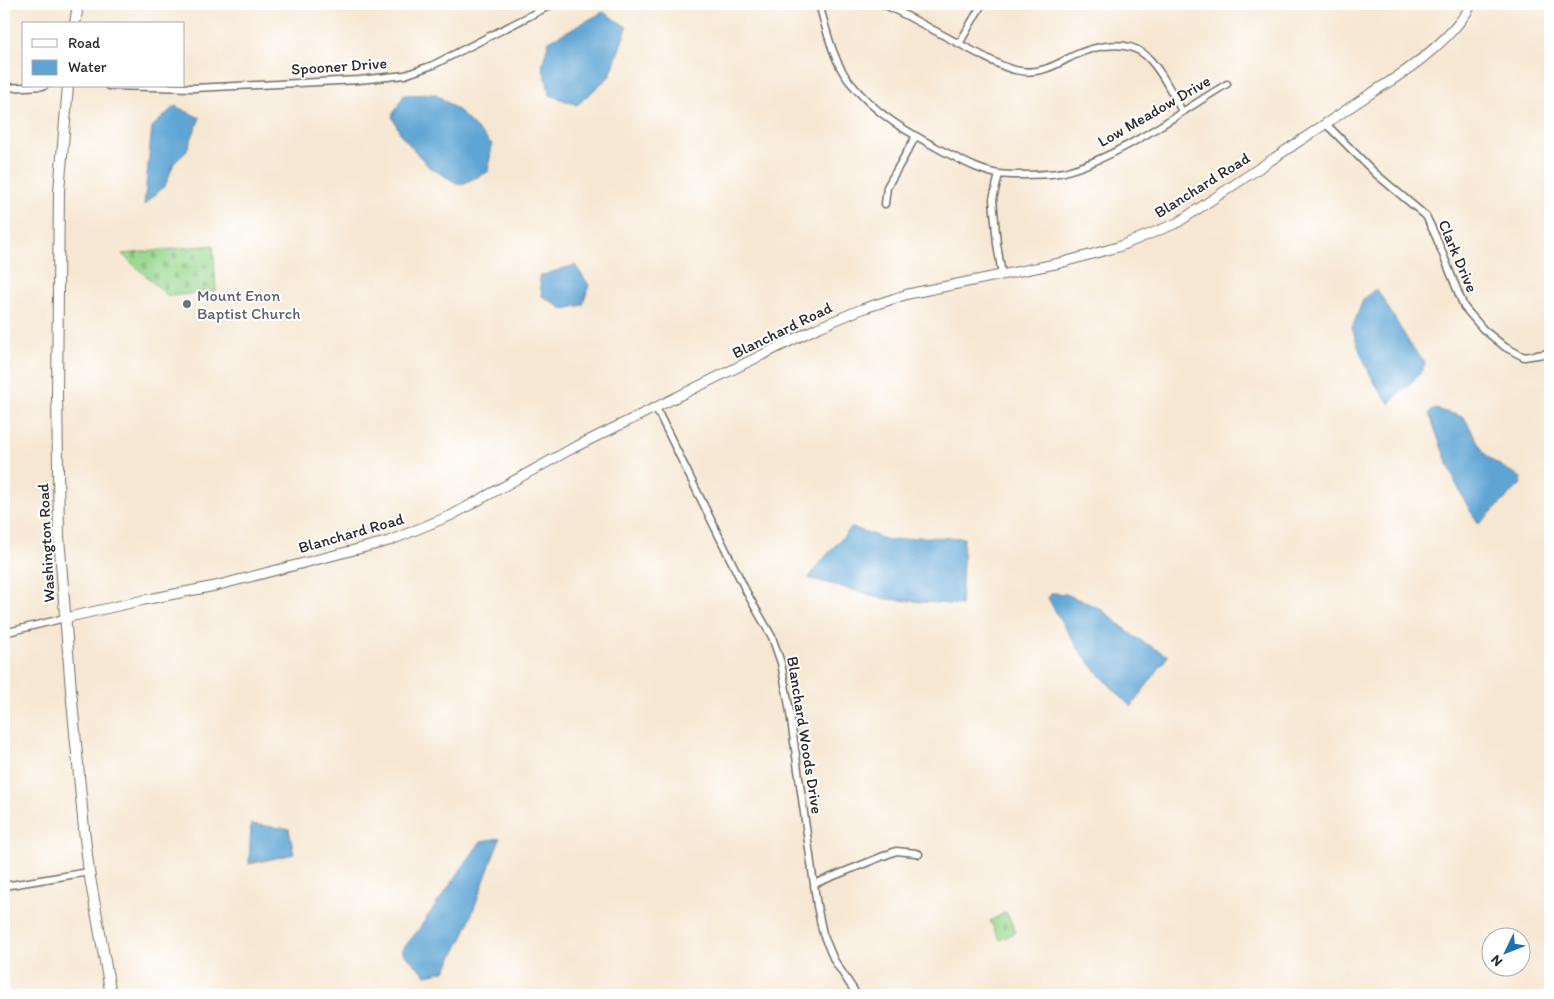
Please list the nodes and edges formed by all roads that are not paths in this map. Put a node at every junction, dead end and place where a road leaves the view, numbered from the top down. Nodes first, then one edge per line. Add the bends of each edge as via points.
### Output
1 (78, 4) edge
2 (553, 4) edge
3 (819, 4) edge
4 (883, 4) edge
5 (982, 4) edge
6 (1472, 4) edge
7 (76, 22) edge
8 (959, 44) junction
9 (22, 83) edge
10 (1227, 84) dead end
11 (22, 87) edge
12 (4, 88) edge
13 (68, 88) edge
14 (185, 88) edge
15 (1182, 111) junction
16 (1326, 124) junction
17 (916, 136) junction
18 (999, 174) junction
19 (885, 204) dead end
20 (1002, 274) junction
21 (1550, 353) edge
22 (656, 408) junction
23 (65, 618) junction
24 (4, 632) edge
25 (919, 854) dead end
26 (89, 872) junction
27 (814, 884) junction
28 (4, 886) edge
29 (111, 995) edge
30 (857, 995) edge

1 - 7 main road
2 - 14 street, Spooner Drive via 405,75
3 - 17 street, Low Meadow Drive via 832,50 848,80 869,104
4 - 8 street
5 - 8 street
6 - 16 street, Blanchard Road via 1447,37 1395,79
8 - 15 street via 1001,65 1030,72 1051,68 1100,46 1127,47 1144,54 1156,67
9 - 12 street
10 - 15 street, Low Meadow Drive
11 - 12 street
13 - 23 main road, Washington Road via 59,192 57,394
15 - 18 street, Low Meadow Drive via 1148,134 1096,161 1062,172
16 - 20 street, Blanchard Road via 1177,223 1118,247
16 - 21 street, Clark Drive via 1376,174 1426,216 1464,307 1483,330 1524,357
17 - 18 street, Low Meadow Drive via 969,165
17 - 19 street via 887,187
18 - 20 street via 993,199
20 - 22 street, Blanchard Road via 908,294 862,309
22 - 23 street, Blanchard Road via 565,452 452,515 389,540 215,586
22 - 27 street, Blanchard Woods Drive via 772,637 781,663
23 - 24 street
23 - 26 main road, Washington Road
25 - 27 street via 896,852
26 - 28 street
26 - 29 main road, Washington Road
27 - 30 street, Blanchard Woods Drive via 823,934 834,960

